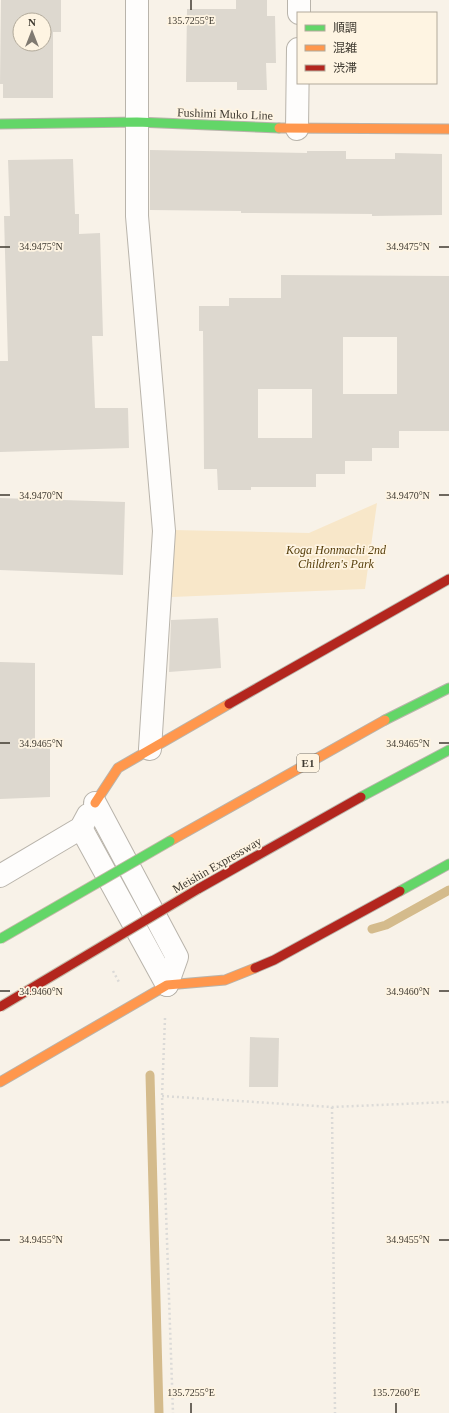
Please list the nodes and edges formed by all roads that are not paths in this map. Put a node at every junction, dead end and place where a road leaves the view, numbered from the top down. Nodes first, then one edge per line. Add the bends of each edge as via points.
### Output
1 (137, 0) edge
2 (299, 0) edge
3 (298, 12) edge
4 (298, 84) edge
5 (137, 122) junction
6 (0, 124) edge
7 (297, 129) junction
8 (449, 129) edge
9 (449, 579) edge
10 (449, 688) edge
11 (150, 749) junction
12 (449, 750) edge
13 (95, 803) junction
14 (81, 828) junction
15 (449, 864) edge
16 (0, 876) edge
17 (0, 939) edge
18 (167, 985) junction
19 (0, 1007) edge
20 (0, 1082) edge

1 - 5 street
2 - 3 street
4 - 7 street
5 - 6 main road, Fushimi Muko Line
5 - 7 main road, Fushimi Muko Line
5 - 11 street via 137,216 164,531
7 - 8 main road, Fushimi Muko Line
9 - 11 main road
10 - 17 main road, E1, bridge via 369,728
11 - 13 main road via 118,768
12 - 19 main road, Meishin Expressway, bridge via 401,774 198,889
13 - 14 street
13 - 18 street via 177,957
14 - 16 street
14 - 18 street
15 - 18 main road via 260,966 225,980
18 - 20 main road

